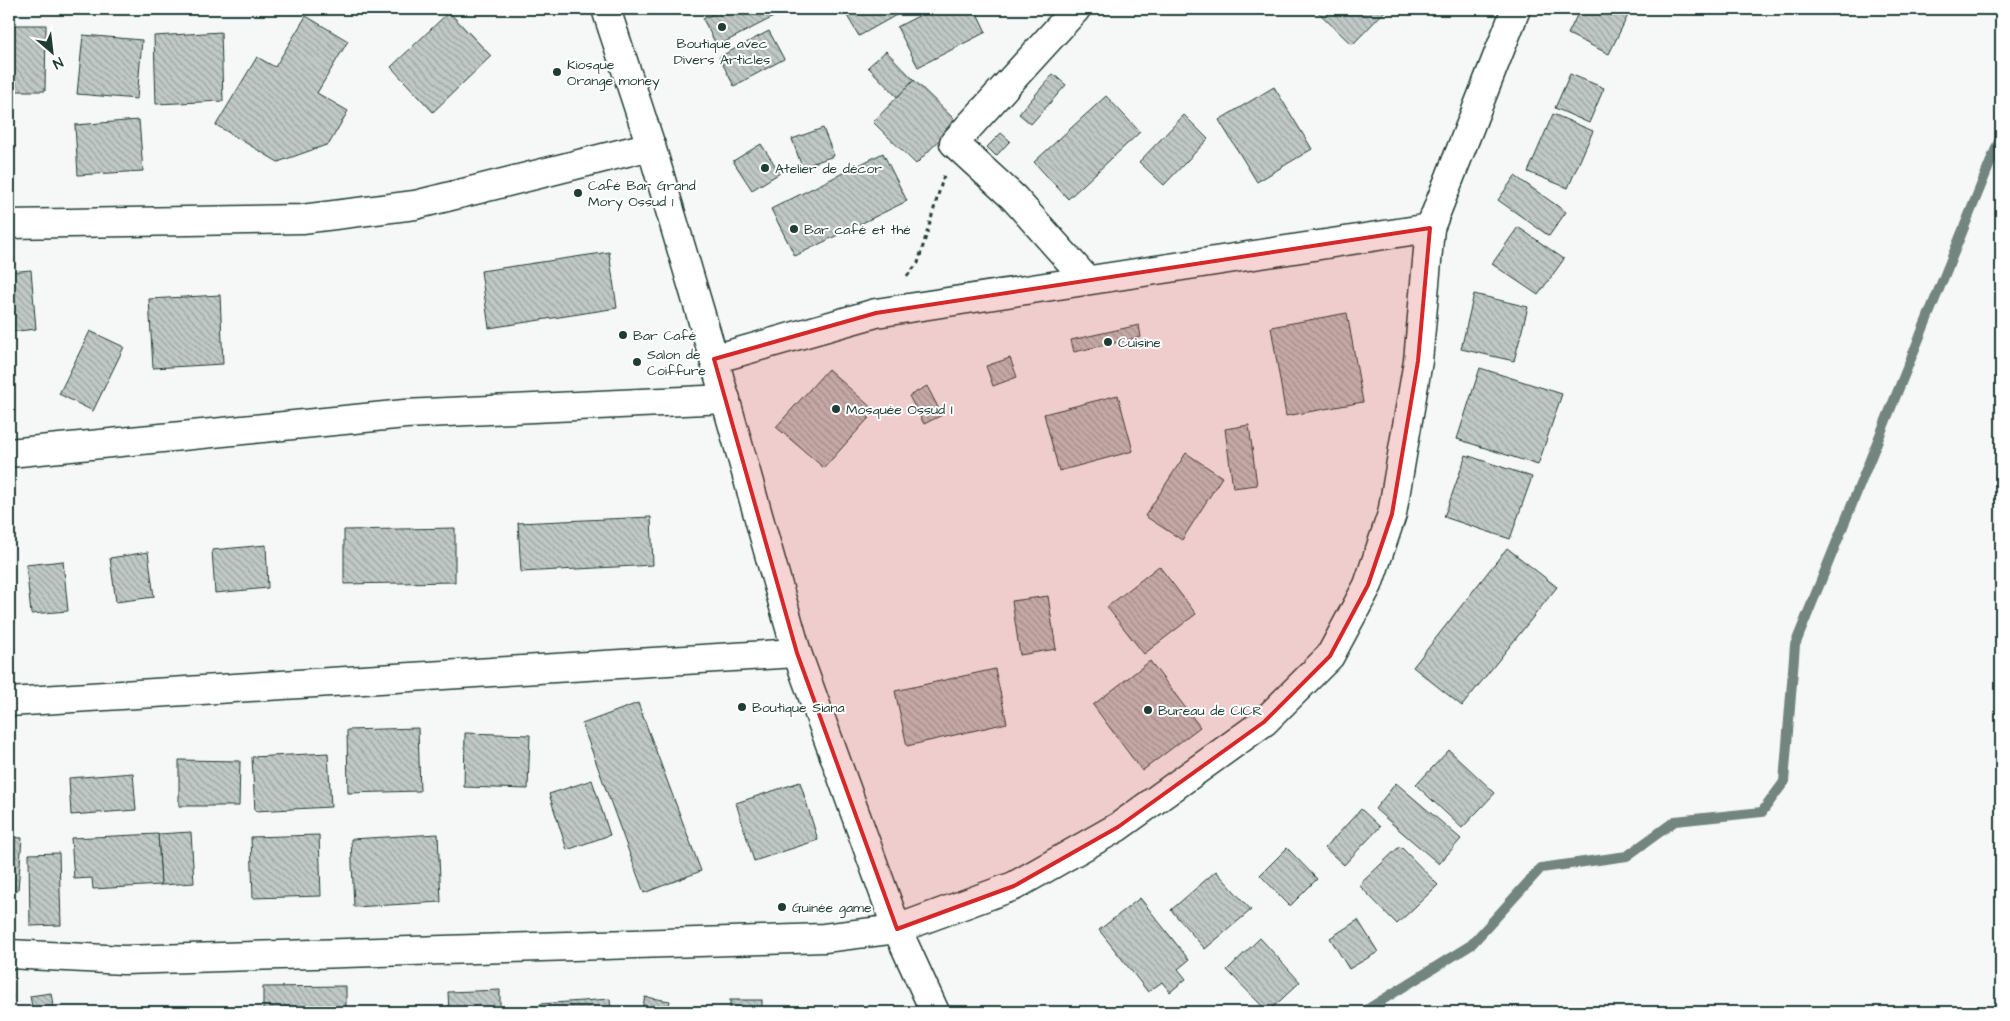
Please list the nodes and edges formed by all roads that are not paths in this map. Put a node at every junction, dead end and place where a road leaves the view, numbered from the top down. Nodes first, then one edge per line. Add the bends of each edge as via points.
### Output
1 (606, 9) edge
2 (1076, 9) edge
3 (1516, 9) edge
4 (651, 146) junction
5 (9, 224) edge
6 (1430, 228) junction
7 (1086, 279) junction
8 (714, 359) junction
9 (726, 398) junction
10 (9, 453) edge
11 (797, 653) junction
12 (9, 702) edge
13 (897, 929) junction
14 (9, 954) edge
15 (934, 1012) edge

1 - 4 street
2 - 7 street via 954,144 1014,198
3 - 6 street
4 - 5 street via 414,205 302,219
4 - 8 street
6 - 7 street
6 - 13 street via 1418,361 1392,514 1368,585 1330,656 1264,722 1118,827 1014,886
7 - 8 street via 876,312
8 - 9 street
9 - 10 street via 405,414
9 - 11 street
11 - 12 street
11 - 13 street
13 - 14 street via 824,938 134,959
13 - 15 street

